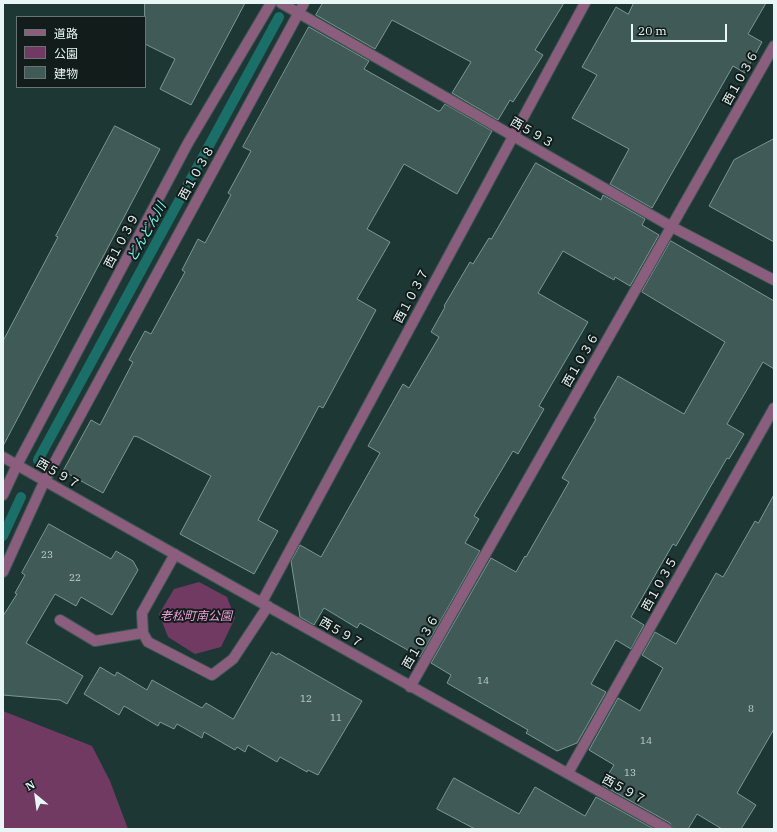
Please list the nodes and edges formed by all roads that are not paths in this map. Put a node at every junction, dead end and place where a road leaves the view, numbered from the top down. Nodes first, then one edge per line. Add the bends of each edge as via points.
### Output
1 (271, 3) edge
2 (281, 3) edge
3 (304, 3) edge
4 (585, 3) edge
5 (299, 13) junction
6 (774, 46) edge
7 (513, 136) junction
8 (672, 227) junction
9 (774, 280) edge
10 (774, 408) edge
11 (3, 457) edge
12 (17, 465) junction
13 (44, 482) junction
14 (3, 495) edge
15 (175, 554) junction
16 (3, 572) edge
17 (265, 604) junction
18 (60, 620) dead end
19 (142, 633) junction
20 (410, 687) junction
21 (568, 774) junction
22 (667, 829) edge

1 - 12 street, 西１０３９ via 188,143
2 - 5 street, 西５９３
3 - 5 street, 西１０３８
4 - 7 street, 西１０３７
5 - 7 street, 西５９３
5 - 13 street, 西１０３８
6 - 8 street, 西１０３６
7 - 8 street, 西５９３
7 - 17 street, 西１０３７
8 - 9 street, 西５９３
8 - 20 street, 西１０３６
10 - 21 street, 西１０３５
11 - 12 street, 西５９７
12 - 13 street, 西５９７
12 - 14 street, 西１０３９
13 - 15 street, 西５９７
13 - 16 street, 西１０３８
15 - 17 street, 西５９７
15 - 19 street via 142,613
17 - 19 street, 西１０３７ via 233,659 212,674 148,642
17 - 20 street, 西５９７
18 - 19 street via 96,640
20 - 21 street, 西５９７
21 - 22 street, 西５９７

